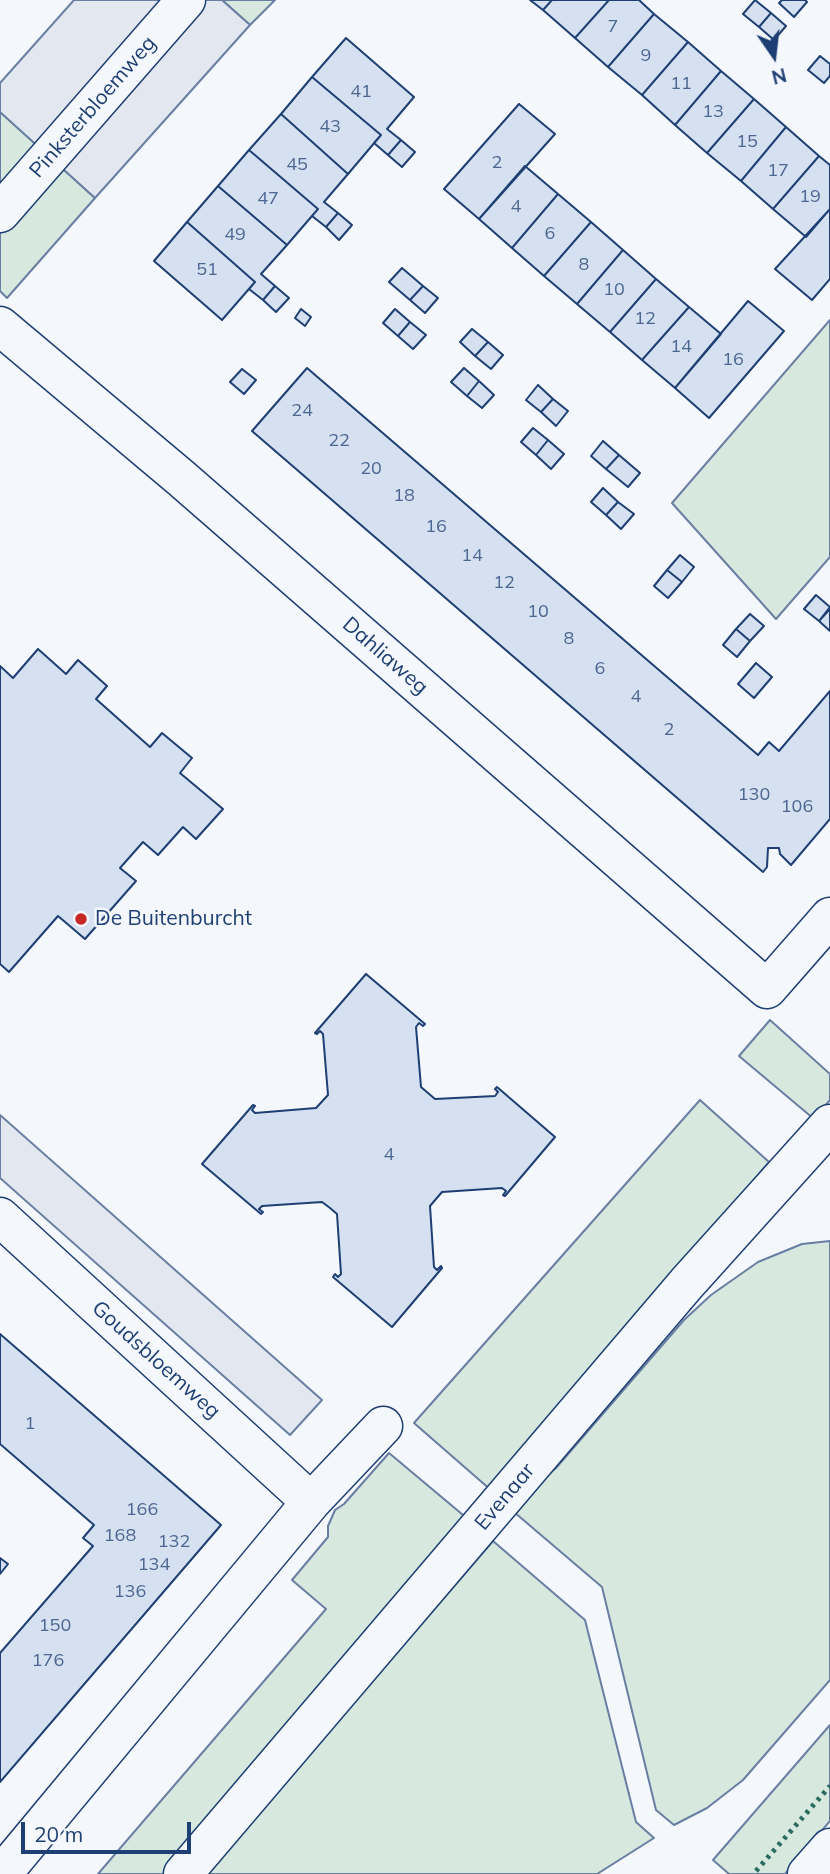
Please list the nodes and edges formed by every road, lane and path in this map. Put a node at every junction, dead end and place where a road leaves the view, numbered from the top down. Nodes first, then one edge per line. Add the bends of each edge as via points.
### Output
1 (186, 0) edge
2 (0, 213) edge
3 (0, 326) edge
4 (830, 917) edge
5 (830, 1124) edge
6 (0, 1217) edge
7 (383, 1426) dead end
8 (311, 1502) junction
9 (830, 1848) edge
10 (2, 1874) edge
11 (183, 1874) edge
12 (807, 1874) edge

1 - 2 street, Pinksterbloemweg
3 - 4 street, Dahliaweg via 767,989
5 - 11 street, Evenaar via 687,1283
6 - 8 street, Goudsbloemweg
7 - 8 street
8 - 10 street
9 - 12 street

